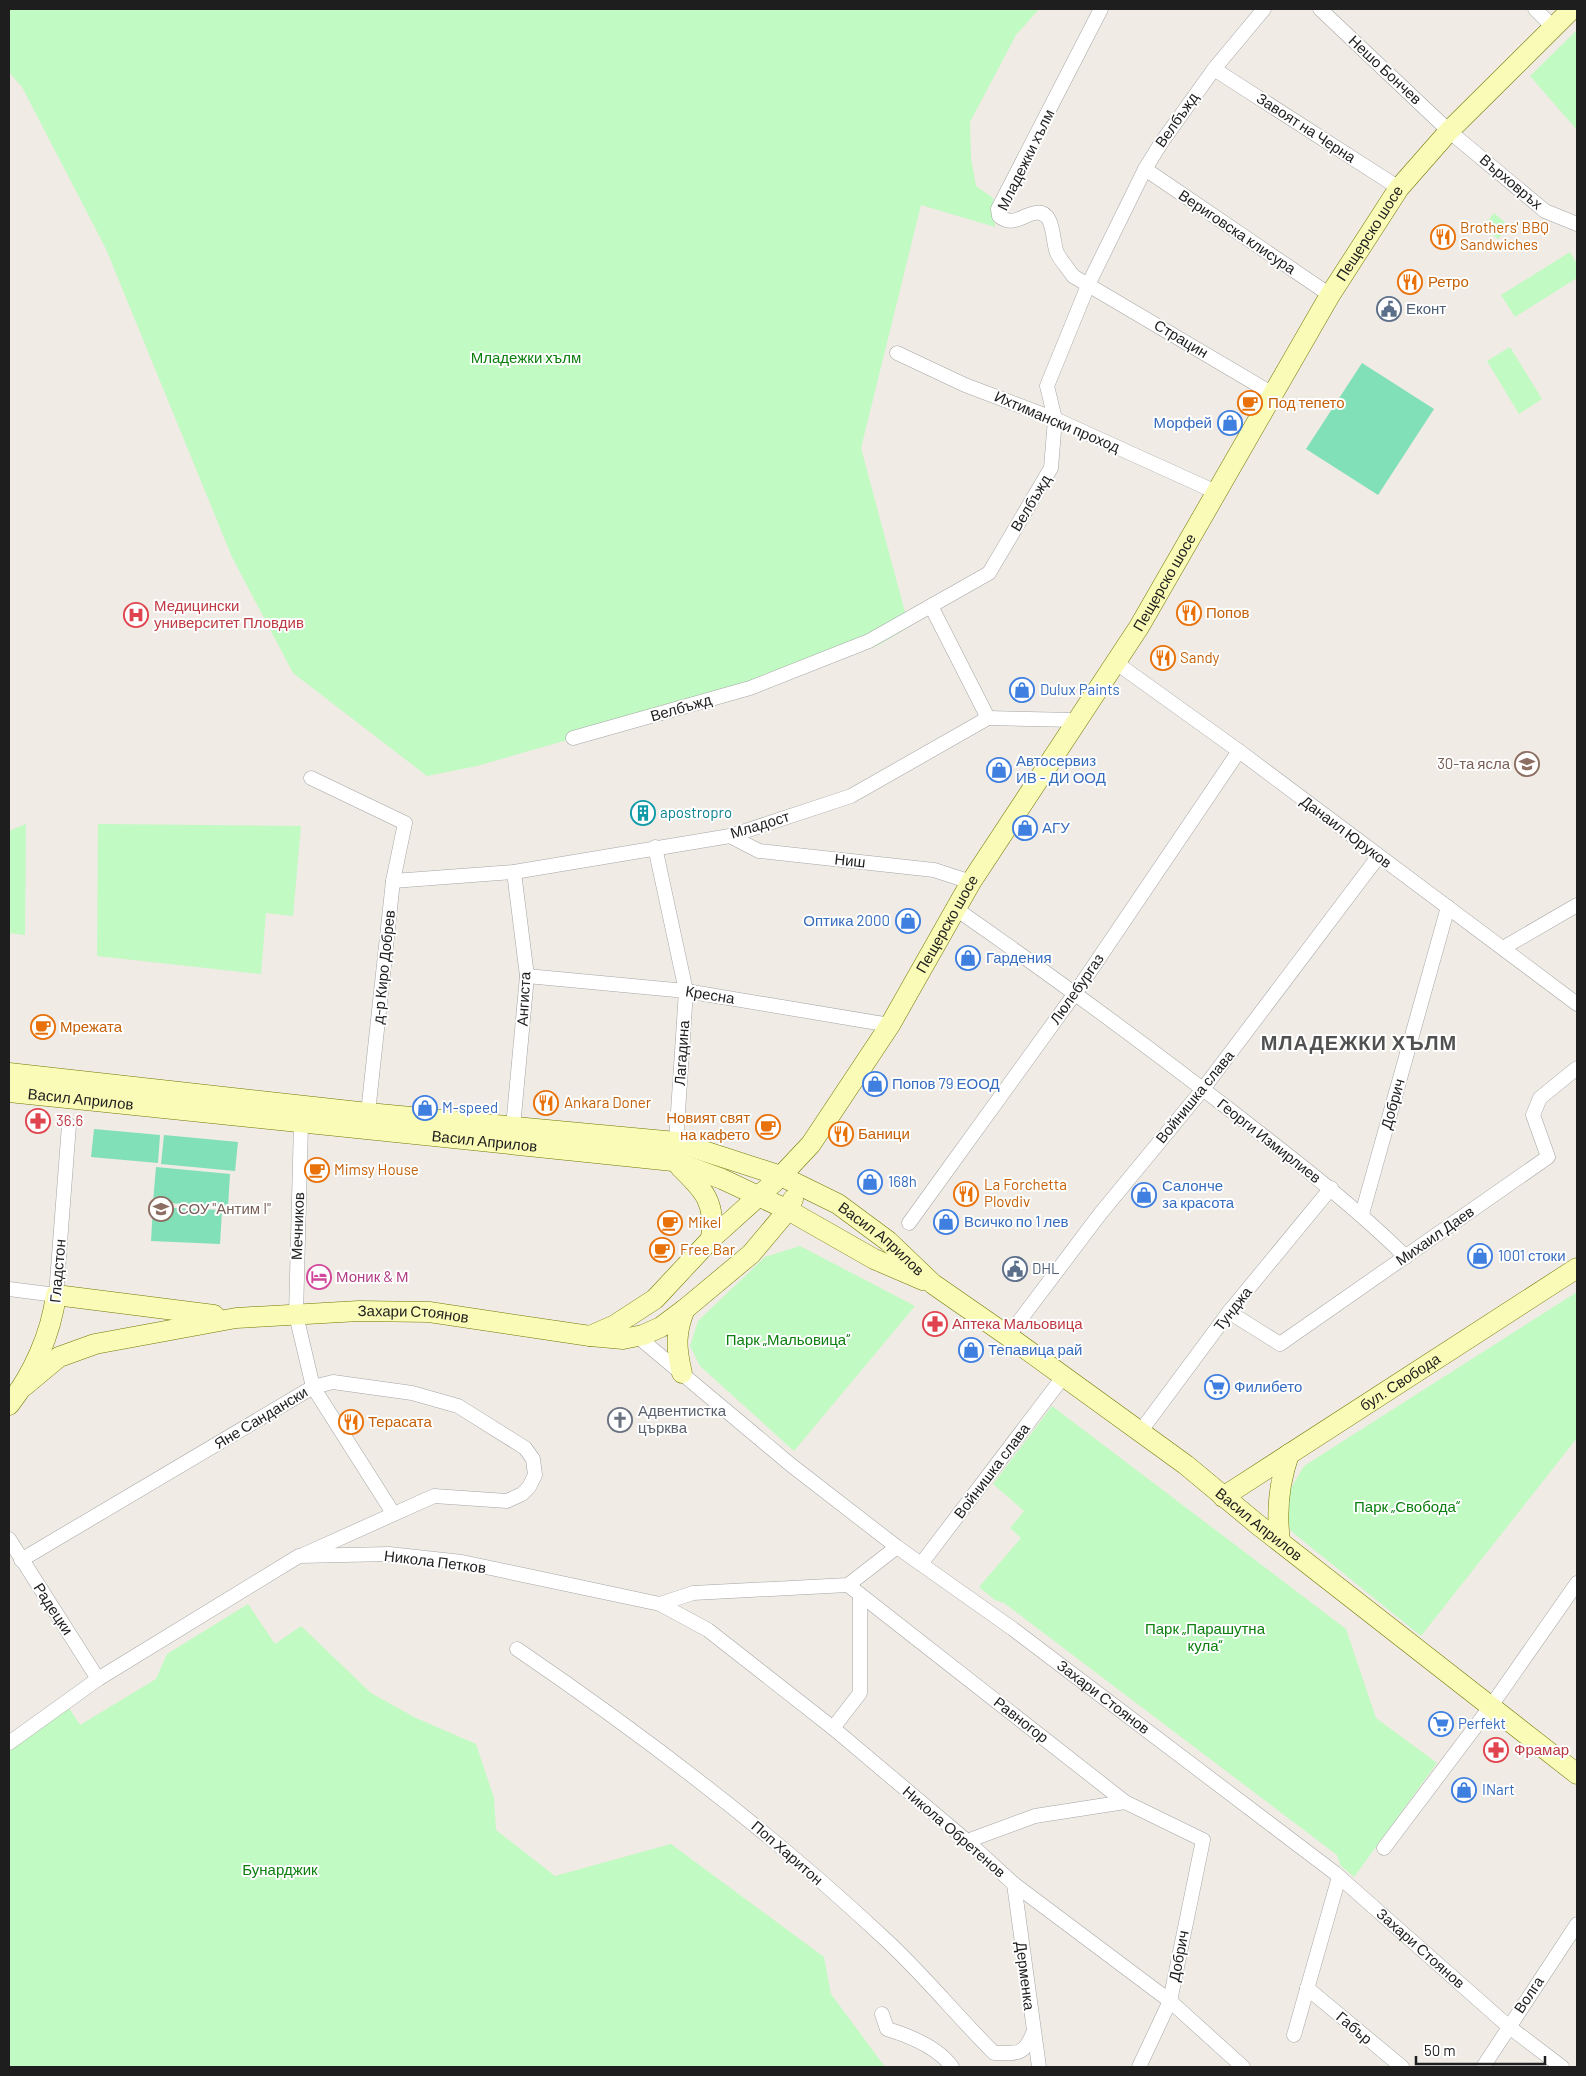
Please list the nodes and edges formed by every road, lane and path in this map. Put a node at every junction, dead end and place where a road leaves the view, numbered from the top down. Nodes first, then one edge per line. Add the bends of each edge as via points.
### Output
1 (1101, 9) edge
2 (1264, 9) edge
3 (1320, 9) edge
4 (1535, 9) edge
5 (1572, 9) edge
6 (1553, 26) junction
7 (1214, 69) junction
8 (1449, 131) junction
9 (1145, 169) junction
10 (1398, 188) junction
11 (1577, 224) edge
12 (1089, 283) junction
13 (1330, 295) junction
14 (897, 353) dead end
15 (1272, 394) junction
16 (1055, 419) junction
17 (1216, 492) junction
18 (931, 606) junction
19 (1115, 662) junction
20 (988, 718) junction
21 (1076, 720) junction
22 (574, 738) dead end
23 (1239, 751) junction
24 (311, 778) dead end
25 (730, 836) junction
26 (655, 847) junction
27 (1378, 857) junction
28 (514, 872) junction
29 (393, 881) junction
30 (971, 882) junction
31 (1577, 906) edge
32 (956, 908) junction
33 (1448, 908) junction
34 (1503, 948) junction
35 (527, 976) junction
36 (686, 991) junction
37 (1076, 992) junction
38 (1577, 1004) edge
39 (890, 1025) junction
40 (1577, 1068) edge
41 (9, 1073) edge
42 (1203, 1089) junction
43 (9, 1092) edge
44 (368, 1113) junction
45 (301, 1124) junction
46 (69, 1125) dead end
47 (513, 1127) junction
48 (675, 1152) junction
49 (790, 1180) junction
50 (1330, 1188) junction
51 (758, 1196) junction
52 (788, 1210) junction
53 (1362, 1214) junction
54 (908, 1222) dead end
55 (711, 1239) junction
56 (1406, 1257) junction
57 (1577, 1268) edge
58 (933, 1284) junction
59 (9, 1289) edge
60 (56, 1295) junction
61 (685, 1309) junction
62 (1229, 1312) junction
63 (296, 1315) junction
64 (236, 1318) junction
65 (590, 1336) junction
66 (637, 1336) junction
67 (1008, 1336) junction
68 (682, 1373) junction
69 (1063, 1377) junction
70 (23, 1387) junction
71 (313, 1387) junction
72 (9, 1405) edge
73 (1140, 1432) junction
74 (1289, 1454) junction
75 (1223, 1497) junction
76 (393, 1513) junction
77 (9, 1539) edge
78 (1280, 1541) junction
79 (897, 1547) junction
80 (300, 1556) junction
81 (21, 1560) junction
82 (921, 1564) junction
83 (1577, 1583) edge
84 (848, 1586) junction
85 (860, 1595) junction
86 (660, 1604) junction
87 (518, 1649) dead end
88 (98, 1679) junction
89 (1492, 1706) junction
90 (833, 1728) junction
91 (9, 1742) edge
92 (1577, 1774) edge
93 (1125, 1802) junction
94 (1203, 1840) joint
95 (967, 1841) junction
96 (1384, 1848) dead end
97 (1339, 1877) junction
98 (1014, 1884) junction
99 (1577, 1924) edge
100 (1307, 1988) junction
101 (1170, 2001) junction
102 (882, 2014) dead end
103 (1508, 2026) junction
104 (1032, 2032) junction
105 (1294, 2035) dead end
106 (952, 2067) edge
107 (1039, 2067) edge
108 (1139, 2067) edge
109 (1243, 2067) edge
110 (1402, 2067) edge
111 (1483, 2067) edge
112 (1562, 2067) edge

1 - 12 street, Младежки хълм via 998,209 999,216 1014,222 1037,212 1044,214 1050,220 1057,253 1073,276
2 - 7 street, Велбъжд
3 - 8 street, Нешо Бончев
4 - 6 street
5 - 6 main road, Пещерско шосе
6 - 8 main road, Пещерско шосе
7 - 9 street, Велбъжд
7 - 10 street, Завоят на Черна
8 - 10 main road, Пещерско шосе
8 - 11 street, Върховръх via 1545,211
9 - 12 street, Велбъжд
9 - 13 street, Вериговска клисура
10 - 13 main road, Пещерско шосе
12 - 15 street, Страцин
12 - 16 street, Велбъжд via 1047,386
13 - 15 main road, Пещерско шосе
14 - 16 street, Ихтимански проход via 965,385
15 - 17 main road, Пещерско шосе
16 - 17 street, Ихтимански проход
16 - 18 street, Велбъжд via 1051,468 989,573
17 - 19 main road, Пещерско шосе
18 - 20 street
18 - 22 street, Велбъжд via 869,641 750,688
19 - 21 main road, Пещерско шосе
19 - 23 street, Данаил Юруков
20 - 21 street
20 - 25 street, Младост via 850,796
21 - 30 main road, Пещерско шосе
23 - 27 street, Данаил Юруков
23 - 37 street, Люлебургаз
24 - 29 street, д-р Киро Добрев via 405,822
25 - 26 street, Младост
25 - 30 street, Ниш via 759,852 934,870
26 - 28 street, Младост
26 - 36 street, Лагадина
27 - 33 street, Данаил Юруков
27 - 42 street, Войнишка слава
28 - 29 street, Младост
28 - 35 street, Ангиста
29 - 44 street, д-р Киро Добрев
30 - 32 main road, Пещерско шосе
31 - 34 street
32 - 37 street, Георги Измирлиев
32 - 39 main road, Пещерско шосе
33 - 34 street, Данаил Юруков
33 - 53 street, Добрич
34 - 38 street, Данаил Юруков
35 - 36 street, Кресна
35 - 47 street, Ангиста
36 - 39 street, Кресна
36 - 48 street, Лагадина
37 - 42 street, Георги Измирлиев
37 - 54 street, Люлебургаз
39 - 49 main road, Пещерско шосе
40 - 56 street, Михаил Даев via 1540,1098 1533,1115 1548,1157
41 - 44 main road, Васил Априлов
42 - 50 street, Георги Измирлиев
42 - 67 street, Войнишка слава via 1100,1214
43 - 45 main road, Васил Априлов
44 - 47 main road, Васил Априлов
45 - 48 main road, Васил Априлов
45 - 63 street, Мечников
46 - 60 street, Гладстон
47 - 48 main road, Васил Априлов
48 - 49 main road, Васил Априлов
48 - 51 main road, Васил Априлов
48 - 55 main road via 706,1194 714,1221
49 - 51 main road
49 - 52 main road, Захари Стоянов
49 - 58 main road, Васил Априлов via 852,1214 888,1241
50 - 53 street, Георги Измирлиев
50 - 62 street, Тунджа
51 - 52 main road, Васил Априлов
51 - 55 main road
52 - 58 main road, Васил Априлов via 874,1259
52 - 61 main road, Захари Стоянов via 751,1254
53 - 56 street, Георги Измирлиев
55 - 65 main road via 655,1299 622,1321
56 - 62 street, Михаил Даев via 1280,1344
57 - 74 main road, бул. Свобода
58 - 67 main road, Васил Априлов
59 - 60 street, Захари Стоянов
60 - 64 main road, Захари Стоянов
60 - 70 main road, Гладстон via 53,1320
61 - 66 main road, Захари Стоянов via 661,1327
61 - 68 main road via 676,1336
62 - 73 street, Тунджа
63 - 64 main road, Захари Стоянов
63 - 65 main road, Захари Стоянов via 359,1311 429,1312
63 - 71 street, Мечников
64 - 70 main road, Захари Стоянов via 94,1344 59,1357
65 - 66 main road, Захари Стоянов
66 - 68 street, Захари Стоянов
67 - 69 main road, Васил Априлов
68 - 79 street, Захари Стоянов via 791,1465
69 - 73 main road, Васил Априлов
69 - 82 street, Войнишка слава
70 - 72 main road, Гладстон
71 - 76 street, Мечников
71 - 76 street, Яне Сандански via 333,1382 412,1393 458,1406 525,1448 533,1459 535,1475 529,1487 507,1501 434,1496
71 - 81 street, Яне Сандански
73 - 75 main road, Васил Априлов
74 - 75 main road, бул. Свобода
74 - 78 main road via 1279,1489
75 - 78 main road, Васил Априлов
76 - 80 street, Яне Сандански
77 - 81 street, Радецки
78 - 89 main road, Васил Априлов
79 - 82 street, Захари Стоянов
79 - 84 street
80 - 86 street, Никола Петков via 389,1554 462,1562
80 - 88 street
81 - 88 street, Радецки
82 - 97 street, Захари Стоянов via 1013,1629
83 - 89 street
84 - 85 street, Равногор
84 - 86 street, Никола Петков via 694,1593
85 - 90 street via 860,1693
85 - 93 street, Равногор
86 - 90 street, Никола Обретенов via 708,1630
87 - 104 street, Поп Харитон via 587,1696 756,1826 886,1940 994,2053 1018,2053 1027,2047
88 - 91 street
89 - 92 main road, Васил Априлов
89 - 96 street
90 - 95 street, Никола Обретенов
93 - 94 street, Равногор
93 - 95 street via 1036,1816
94 - 101 street, Добрич
95 - 98 street, Никола Обретенов
97 - 100 street
97 - 103 street, Захари Стоянов
98 - 101 street, Никола Обретенов
98 - 104 street, Дерменка
99 - 103 street, Волга
100 - 105 street
100 - 110 street, Габър
101 - 108 street, Добрич
101 - 109 street, Никола Обретенов
102 - 106 street via 887,2029 909,2035 946,2058
103 - 111 street, Волга
103 - 112 street, Захари Стоянов
104 - 107 street, Дерменка

